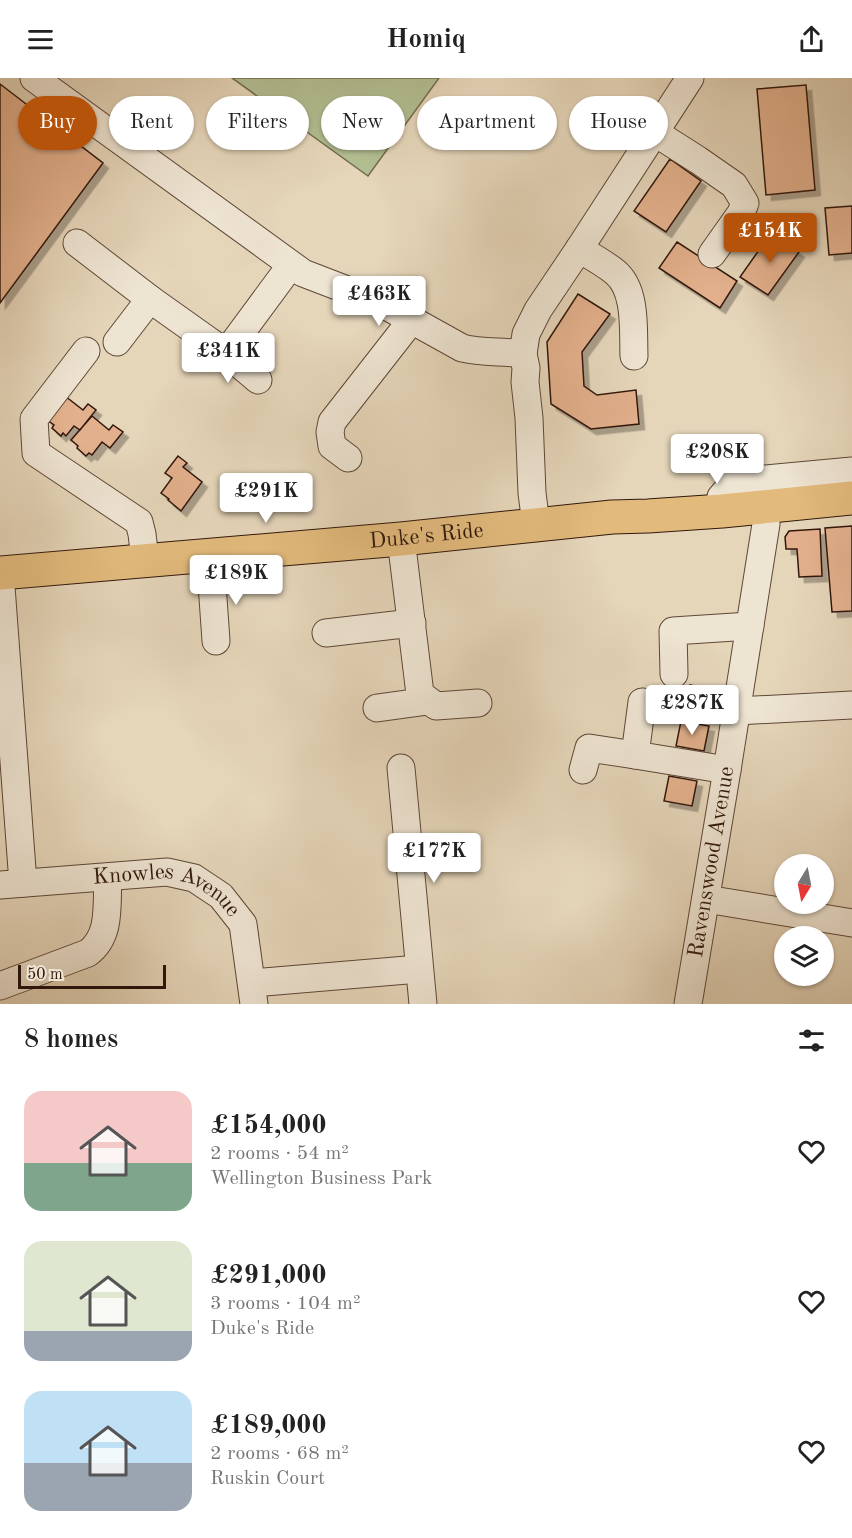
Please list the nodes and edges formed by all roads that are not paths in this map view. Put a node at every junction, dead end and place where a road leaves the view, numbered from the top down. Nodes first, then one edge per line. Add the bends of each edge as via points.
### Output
1 (34, 78) edge
2 (690, 78) edge
3 (668, 111) edge
4 (668, 141) edge
5 (642, 150) edge
6 (77, 243) dead end
7 (579, 249) junction
8 (712, 254) dead end
9 (291, 265) junction
10 (150, 299) junction
11 (411, 318) junction
12 (117, 342) dead end
13 (86, 351) dead end
14 (226, 353) junction
15 (523, 354) junction
16 (634, 356) dead end
17 (258, 380) dead end
18 (348, 458) dead end
19 (852, 471) edge
20 (852, 498) edge
21 (766, 507) junction
22 (722, 511) junction
23 (536, 524) junction
24 (401, 538) junction
25 (210, 555) junction
26 (145, 559) junction
27 (0, 573) edge
28 (412, 623) junction
29 (750, 626) junction
30 (326, 633) dead end
31 (216, 641) dead end
32 (674, 675) dead end
33 (428, 700) junction
34 (478, 702) dead end
35 (642, 702) dead end
36 (852, 705) edge
37 (377, 708) dead end
38 (737, 711) junction
39 (635, 755) junction
40 (586, 759) dead end
41 (401, 768) dead end
42 (727, 770) junction
43 (108, 877) junction
44 (11, 884) edge
45 (706, 899) junction
46 (852, 923) edge
47 (419, 969) junction
48 (0, 986) edge
49 (253, 993) edge
50 (423, 1004) edge
51 (688, 1004) edge

1 - 9 street
2 - 3 street
4 - 8 street via 734,185 745,203
5 - 7 street
6 - 10 street
7 - 15 street via 538,310 526,334
7 - 16 street via 616,273 627,288 632,307
9 - 11 street
9 - 14 street
10 - 12 street
10 - 14 street
11 - 15 street via 462,348
11 - 18 street via 332,422 332,446
13 - 26 street via 34,419 36,453 139,522
14 - 17 street
15 - 23 street
19 - 22 street via 734,482 721,497
20 - 21 main road, Duke's Ride
21 - 22 main road, Duke's Ride
21 - 29 street, Ravenswood Avenue
22 - 23 main road, Duke's Ride
23 - 24 main road, Duke's Ride
24 - 25 main road, Duke's Ride
24 - 28 street
25 - 26 main road, Duke's Ride
25 - 31 street
26 - 27 main road, Duke's Ride
27 - 44 street
28 - 30 street
28 - 33 street via 420,694
29 - 32 street via 673,631
29 - 38 street, Ravenswood Avenue
33 - 34 street via 436,706
33 - 37 street
35 - 39 street
36 - 38 street
38 - 42 street, Ravenswood Avenue
39 - 40 street
39 - 42 street
41 - 47 street
42 - 45 street, Ravenswood Avenue
43 - 44 street, Knowles Avenue
43 - 48 street via 105,927 95,948
43 - 49 street, Knowles Avenue via 167,872 194,878 221,896 243,924
45 - 46 street
45 - 51 street, Ravenswood Avenue
47 - 49 street
47 - 50 street

